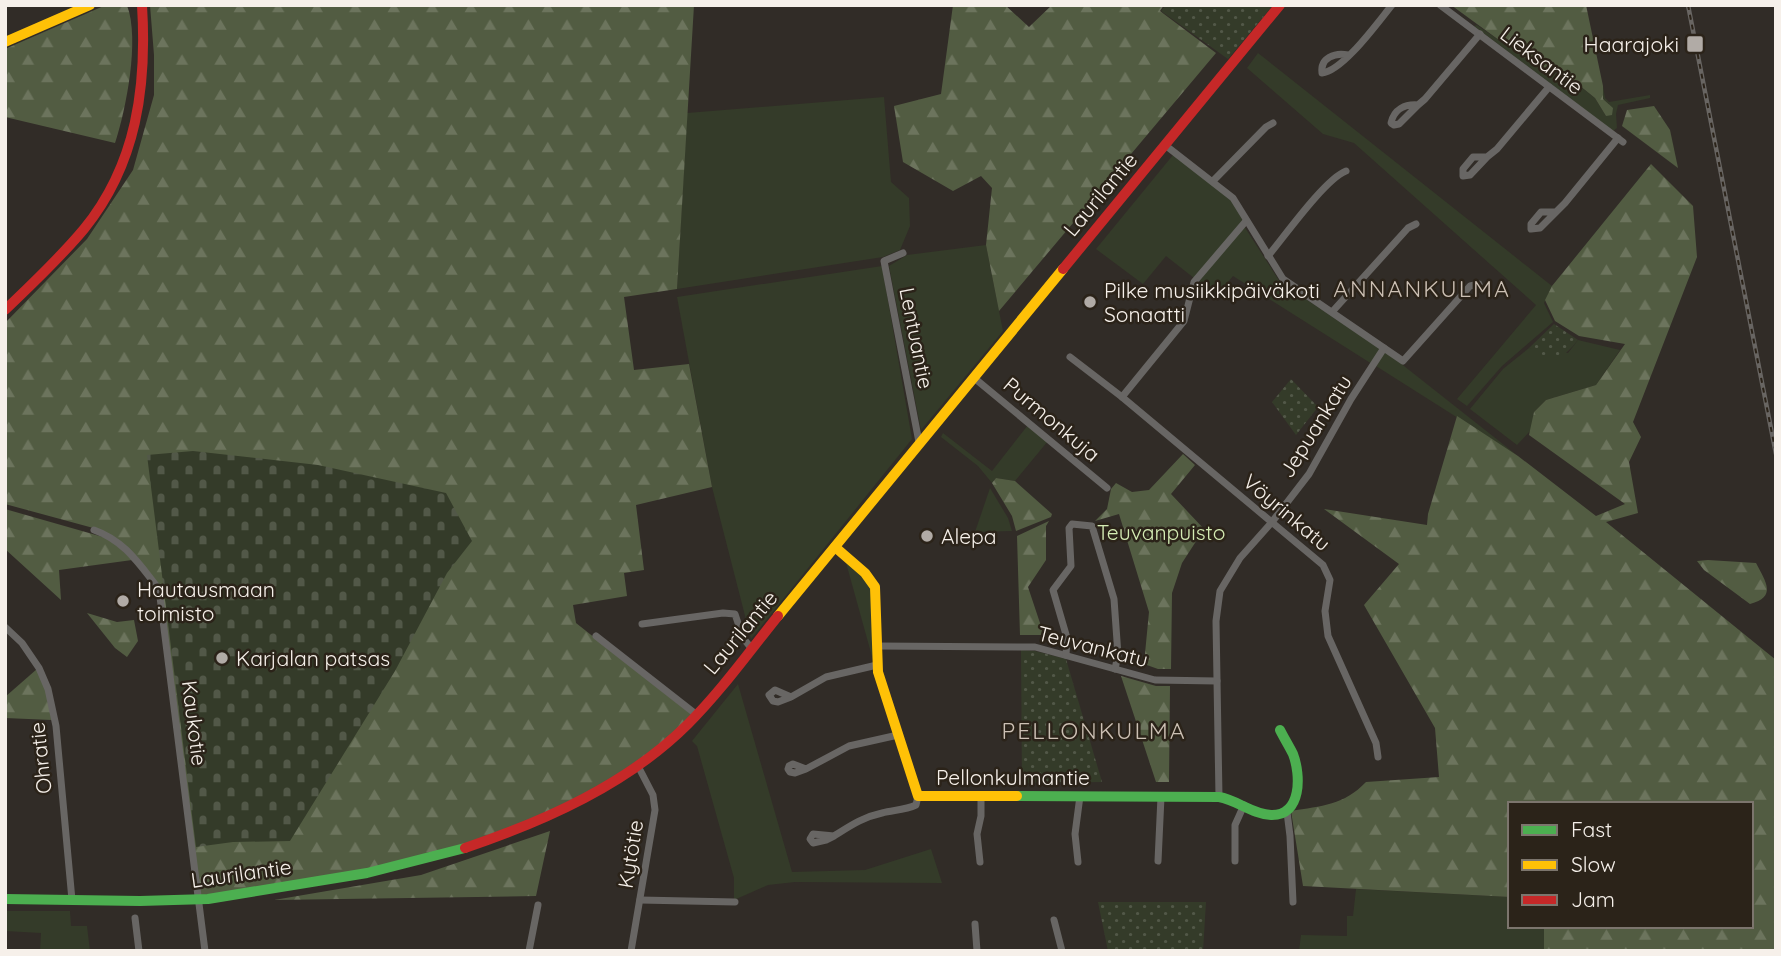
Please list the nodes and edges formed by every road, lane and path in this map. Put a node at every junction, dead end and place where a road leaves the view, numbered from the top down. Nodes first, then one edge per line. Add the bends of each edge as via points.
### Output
1 (90, 5) edge
2 (142, 5) edge
3 (1280, 5) edge
4 (1392, 5) edge
5 (1440, 5) edge
6 (1480, 34) junction
7 (5, 42) edge
8 (1348, 55) dead end
9 (1549, 86) junction
10 (1418, 105) dead end
11 (1273, 122) dead end
12 (1165, 145) junction
13 (1487, 157) dead end
14 (1346, 171) dead end
15 (1213, 181) junction
16 (1556, 212) dead end
17 (1246, 221) junction
18 (1416, 224) dead end
19 (903, 253) dead end
20 (1268, 256) junction
21 (1479, 284) dead end
22 (5, 310) edge
23 (1332, 312) junction
24 (1384, 348) junction
25 (1070, 357) dead end
26 (973, 377) junction
27 (1122, 397) junction
28 (919, 442) junction
29 (1107, 488) dead end
30 (1272, 523) junction
31 (94, 530) dead end
32 (835, 547) junction
33 (642, 624) dead end
34 (5, 627) edge
35 (596, 636) dead end
36 (877, 646) junction
37 (752, 649) junction
38 (1066, 655) junction
39 (877, 664) junction
40 (1115, 669) junction
41 (1217, 681) junction
42 (791, 697) dead end
43 (696, 715) junction
44 (1280, 730) dead end
45 (898, 735) junction
46 (1378, 757) dead end
47 (638, 766) junction
48 (806, 769) dead end
49 (918, 796) junction
50 (981, 796) junction
51 (1080, 796) junction
52 (1161, 797) junction
53 (1219, 797) junction
54 (1244, 805) junction
55 (1287, 812) junction
56 (834, 836) dead end
57 (1158, 861) dead end
58 (1235, 861) dead end
59 (1078, 862) dead end
60 (980, 863) dead end
61 (5, 899) edge
62 (72, 900) junction
63 (199, 900) junction
64 (640, 900) junction
65 (735, 902) dead end
66 (1293, 902) dead end
67 (538, 905) dead end
68 (135, 918) dead end
69 (1054, 920) dead end
70 (975, 924) dead end
71 (139, 951) edge
72 (205, 951) edge
73 (528, 951) edge
74 (631, 951) edge
75 (977, 951) edge
76 (1062, 951) edge

1 - 7 street
2 - 22 street via 143,88 135,134 123,163 107,197 78,236
3 - 12 street, Laurilantie
4 - 8 street
5 - 6 street, Lieksantie
6 - 9 street, Lieksantie
6 - 10 street
9 - 13 street
9 - 16 street, Lieksantie via 1620,140
11 - 15 street
12 - 15 street
12 - 26 street, Laurilantie
14 - 20 street
15 - 17 street via 1233,198
17 - 20 street
17 - 27 street via 1194,282 1184,321
18 - 23 street
19 - 28 street, Lentuantie via 884,261
20 - 23 street via 1283,279
21 - 24 street via 1471,286 1403,361
23 - 24 street
24 - 30 street, Jepuankatu via 1309,474
25 - 27 street, Vöyrinkatu
26 - 28 street, Laurilantie
26 - 29 street, Purmonkuja
27 - 30 street, Vöyrinkatu
28 - 32 street, Laurilantie
30 - 41 street, Jepuankatu via 1240,558 1220,591
30 - 46 street, Vöyrinkatu via 1323,565 1330,580 1325,611 1328,636
31 - 63 street, Kaukotie via 112,537 159,589
32 - 36 street, Pellonkulmantie via 875,587
32 - 37 street, Laurilantie
33 - 37 street via 735,614
34 - 62 street, Ohratie via 22,643 48,689 56,726
35 - 43 street
36 - 38 street, Teuvankatu via 1035,647
36 - 39 street, Pellonkulmantie
37 - 43 street, Laurilantie
38 - 40 street, Teuvankatu
38 - 40 street via 1067,638 1053,590 1071,566 1069,528 1072,524 1092,526 1114,599
39 - 42 street via 826,677
39 - 45 street, Pellonkulmantie
40 - 41 street, Teuvankatu via 1155,680
41 - 53 street, Jepuankatu
43 - 47 street, Laurilantie
44 - 55 street via 1299,780 1293,806
45 - 48 street via 849,746
45 - 49 street, Pellonkulmantie
47 - 63 street, Laurilantie via 577,804 446,856 347,878
47 - 64 street, Kytötie via 655,803
49 - 50 street, Pellonkulmantie
49 - 56 street via 916,804 855,821
50 - 51 street, Pellonkulmantie
50 - 60 street
51 - 52 street, Pellonkulmantie
51 - 59 street via 1075,834
52 - 53 street, Pellonkulmantie
52 - 57 street
53 - 54 street, Pellonkulmantie
54 - 55 street, Pellonkulmantie via 1260,813
54 - 58 street via 1235,825
55 - 66 street
61 - 62 street, Laurilantie
62 - 63 street, Laurilantie
63 - 72 street, Kaukotie
64 - 65 street
64 - 74 street, Kytötie
67 - 73 street
68 - 71 street
69 - 76 street
70 - 75 street

